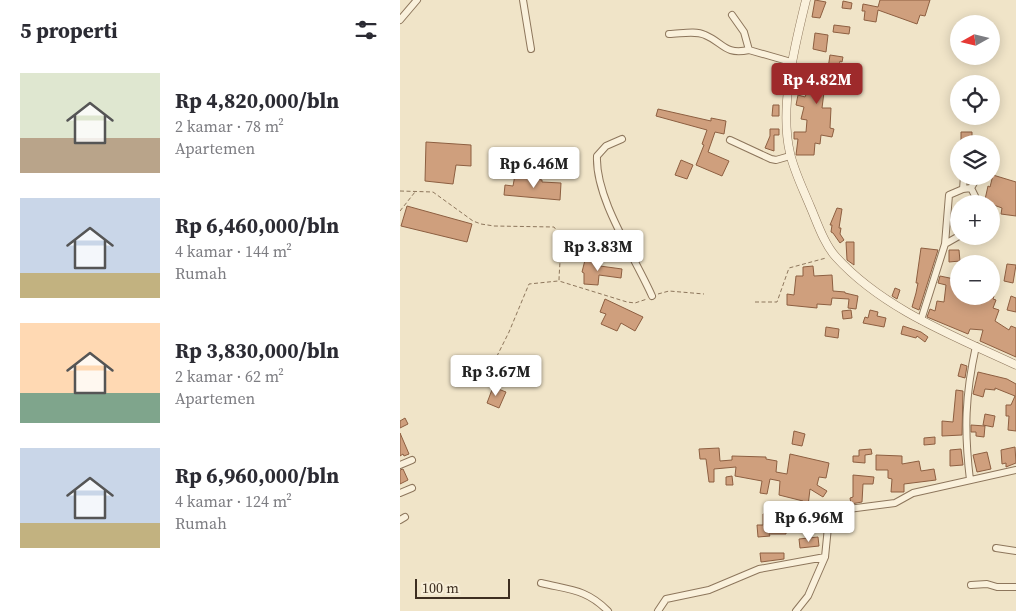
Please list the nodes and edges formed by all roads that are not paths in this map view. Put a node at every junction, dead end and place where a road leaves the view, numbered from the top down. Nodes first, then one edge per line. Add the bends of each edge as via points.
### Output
1 (417, 0) edge
2 (523, 0) edge
3 (806, 0) edge
4 (732, 15) dead end
5 (400, 20) edge
6 (669, 34) dead end
7 (531, 49) dead end
8 (749, 50) junction
9 (787, 62) junction
10 (622, 138) dead end
11 (730, 140) dead end
12 (787, 157) junction
13 (964, 185) edge
14 (974, 185) edge
15 (972, 188) junction
16 (964, 189) junction
17 (975, 195) edge
18 (950, 241) edge
19 (945, 244) junction
20 (652, 296) road end
21 (922, 320) junction
22 (976, 346) junction
23 (1016, 365) edge
24 (412, 460) dead end
25 (400, 465) edge
26 (1016, 470) edge
27 (970, 480) junction
28 (412, 488) dead end
29 (400, 493) edge
30 (996, 548) dead end
31 (1016, 551) edge
32 (825, 557) junction
33 (541, 584) dead end
34 (971, 585) dead end
35 (1016, 587) edge
36 (608, 611) edge
37 (658, 611) edge
38 (796, 611) edge

1 - 5 street
2 - 7 street
3 - 9 street
4 - 8 street via 744,32
6 - 8 street via 702,34 727,50
8 - 9 street
9 - 12 street
10 - 20 street via 606,146 597,156 596,172 624,245
11 - 12 street via 776,160
12 - 21 street via 834,255 886,298
13 - 16 street
14 - 15 street
15 - 16 street
15 - 17 street
16 - 19 street via 951,193 948,198
18 - 19 street
19 - 21 street
21 - 22 street
22 - 23 street
22 - 27 street via 965,410
24 - 25 street
26 - 27 street
27 - 32 street via 913,492 895,503 833,511 829,517
28 - 29 street
30 - 31 street
32 - 37 street via 759,569 709,590 666,599
32 - 38 street via 808,596
33 - 36 street via 586,594
34 - 35 street

